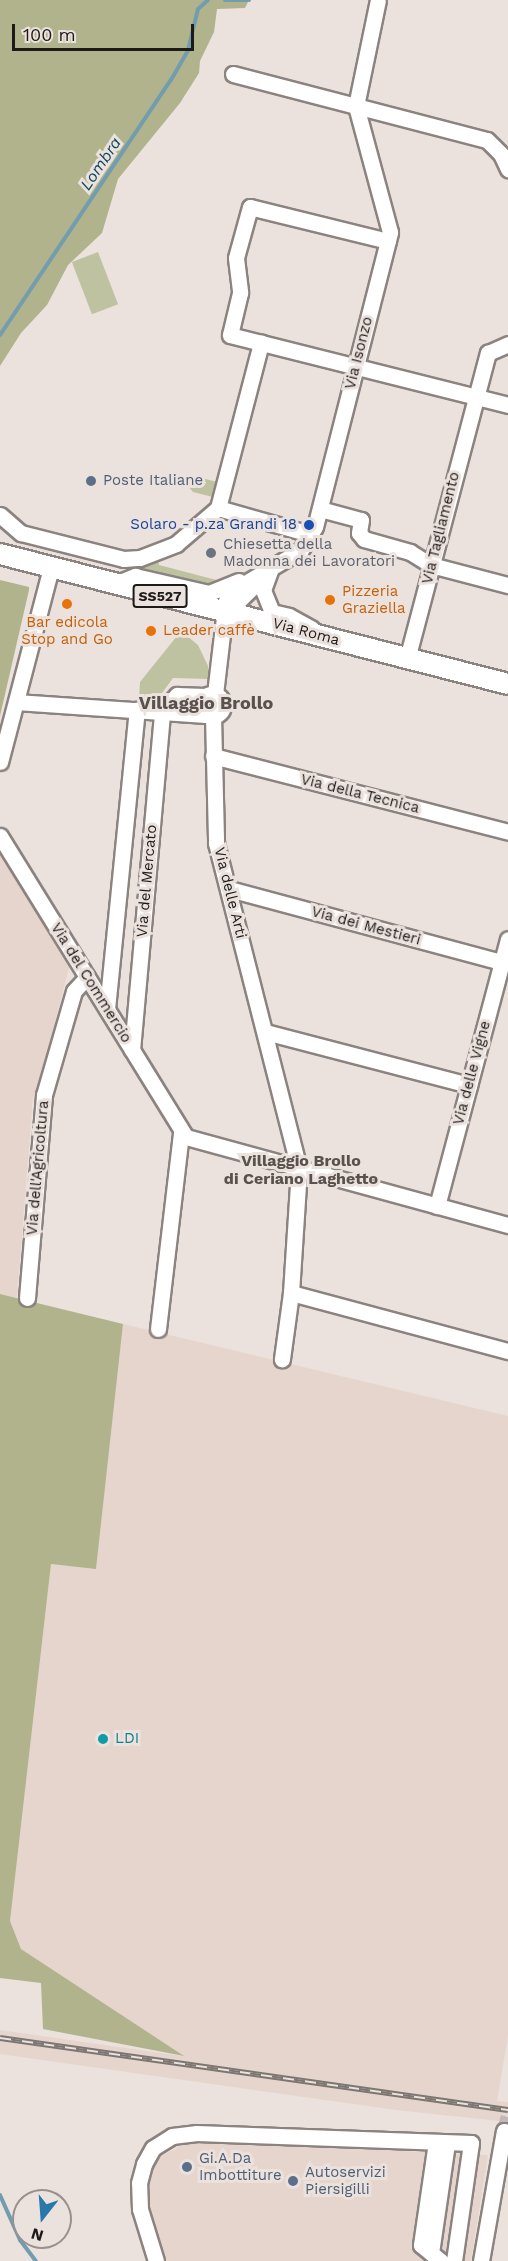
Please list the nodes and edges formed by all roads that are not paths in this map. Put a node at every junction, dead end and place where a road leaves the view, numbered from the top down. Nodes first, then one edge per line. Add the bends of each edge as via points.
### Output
1 (378, 0) edge
2 (233, 74) dead end
3 (357, 111) junction
4 (508, 169) edge
5 (388, 241) junction
6 (261, 343) junction
7 (508, 344) edge
8 (355, 366) junction
9 (475, 397) junction
10 (508, 405) edge
11 (218, 508) junction
12 (320, 509) junction
13 (0, 515) edge
14 (310, 538) junction
15 (0, 554) edge
16 (431, 565) junction
17 (51, 568) junction
18 (263, 575) junction
19 (115, 584) junction
20 (508, 585) edge
21 (226, 613) junction
22 (325, 637) junction
23 (407, 659) junction
24 (508, 684) edge
25 (210, 695) junction
26 (16, 702) junction
27 (137, 710) junction
28 (162, 712) junction
29 (210, 716) junction
30 (213, 756) junction
31 (0, 762) edge
32 (508, 832) edge
33 (0, 836) edge
34 (229, 890) junction
35 (508, 939) edge
36 (502, 962) junction
37 (87, 977) junction
38 (107, 1009) junction
39 (265, 1032) junction
40 (132, 1050) junction
41 (469, 1085) junction
42 (181, 1132) junction
43 (299, 1169) junction
44 (437, 1206) junction
45 (508, 1225) edge
46 (291, 1293) junction
47 (27, 1298) dead end
48 (158, 1329) dead end
49 (508, 1351) edge
50 (282, 1359) dead end
51 (504, 2131) dead end
52 (442, 2142) junction
53 (436, 2257) edge
54 (156, 2261) edge
55 (454, 2261) edge
56 (481, 2261) edge

1 - 3 street
2 - 3 street
3 - 4 street via 487,140
3 - 5 street, Via Isonzo via 390,224
5 - 6 street via 250,207 236,258 240,292 230,335
5 - 8 street, Via Isonzo
6 - 8 street
6 - 11 street
7 - 9 street, Via Tagliamento via 488,353
8 - 9 street
8 - 12 street, Via Isonzo
9 - 10 street
9 - 16 street, Via Tagliamento
11 - 13 street via 176,544 140,558 124,559 21,534
11 - 14 street via 303,532
12 - 14 street, Via Isonzo
12 - 16 street via 361,520 359,533 364,539 410,552
14 - 18 street, Via Isonzo via 301,550
15 - 17 main road, Via Roma / SS527
16 - 20 street
16 - 23 street, Via Tagliamento
17 - 19 main road, Via Roma / SS527
17 - 26 street
18 - 19 street, Via Isonzo via 209,593 135,576
18 - 21 street, Via Isonzo via 231,593
18 - 22 street via 263,590 272,612 289,616
19 - 21 main road, Via Roma / SS527
21 - 22 main road, Via Roma / SS527
21 - 25 street
22 - 23 main road, Via Roma / SS527
23 - 24 main road, Via Roma / SS527
25 - 28 street via 177,695
25 - 29 street, Via delle Arti via 223,706
26 - 27 street
26 - 31 street
27 - 28 street
27 - 38 street, Via del Mercato
28 - 29 street
28 - 40 street, Via del Mercato
29 - 30 street, Via delle Arti
30 - 32 street, Via della Tecnica
30 - 34 street, Via delle Arti via 216,843
33 - 37 street, Via del Commercio
34 - 36 street, Via dei Mestieri
34 - 39 street, Via delle Arti
35 - 36 street, Via delle Vigne
36 - 41 street, Via delle Vigne
37 - 38 street, Via del Commercio
37 - 47 street, Via dell'Agricoltura via 74,991 44,1095
38 - 40 street, Via del Commercio
39 - 41 street
39 - 43 street, Via delle Arti
40 - 42 street, Via del Commercio
41 - 44 street, Via delle Vigne
42 - 43 street via 192,1140
42 - 48 street
43 - 44 street
43 - 46 street, Via delle Arti
44 - 45 street
46 - 49 street
46 - 50 street, Via delle Arti
51 - 56 street
52 - 53 street
52 - 54 street via 197,2133 172,2136 153,2148 139,2183 140,2209
52 - 55 street via 471,2143

